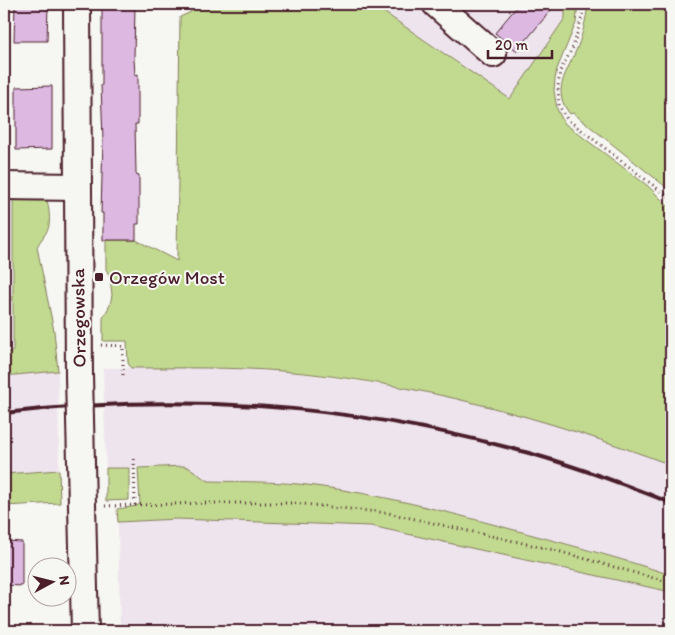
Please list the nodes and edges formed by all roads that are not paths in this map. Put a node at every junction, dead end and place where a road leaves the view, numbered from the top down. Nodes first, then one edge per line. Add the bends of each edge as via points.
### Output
1 (77, 4) edge
2 (436, 4) edge
3 (493, 54) dead end
4 (4, 186) edge
5 (77, 187) junction
6 (85, 631) edge

1 - 5 street, Orzegowska
2 - 3 street
4 - 5 street
5 - 6 street, Orzegowska, bridge

